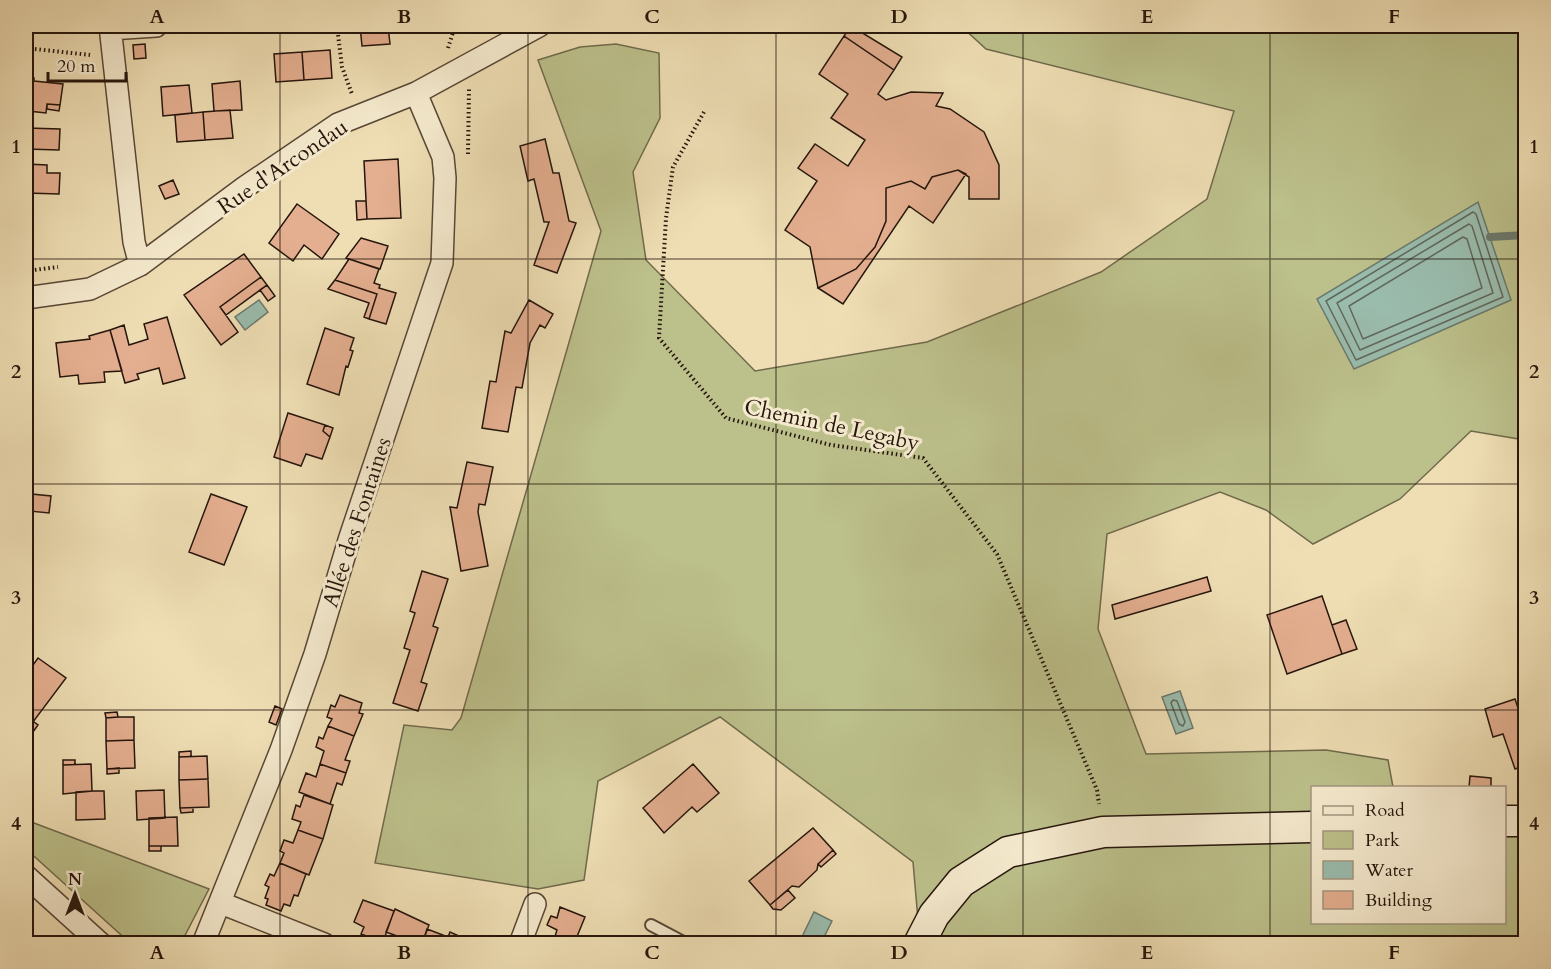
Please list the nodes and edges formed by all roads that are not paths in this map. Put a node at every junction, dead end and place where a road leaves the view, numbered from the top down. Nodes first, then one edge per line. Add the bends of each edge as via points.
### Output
1 (156, 26) edge
2 (539, 26) edge
3 (110, 27) edge
4 (416, 93) junction
5 (140, 265) junction
6 (26, 298) edge
7 (1526, 820) edge
8 (1506, 821) edge
9 (1311, 826) edge
10 (26, 876) edge
11 (221, 903) junction
12 (535, 904) dead end
13 (651, 926) dead end
14 (101, 944) edge
15 (203, 944) edge
16 (324, 944) edge
17 (520, 944) edge
18 (687, 944) edge
19 (919, 944) edge

1 - 3 street
2 - 4 street, Rue d'Arcondau
3 - 5 street via 134,242
4 - 5 street, Rue d'Arcondau via 338,124
4 - 11 street, Allée des Fontaines via 443,157 442,263 315,654
5 - 6 street, Rue d'Arcondau via 90,289
7 - 8 main road
9 - 19 main road via 1103,832 1008,852 961,882 934,915
10 - 14 street
11 - 15 street, Allée des Fontaines
11 - 16 street
12 - 17 street
13 - 18 lane

